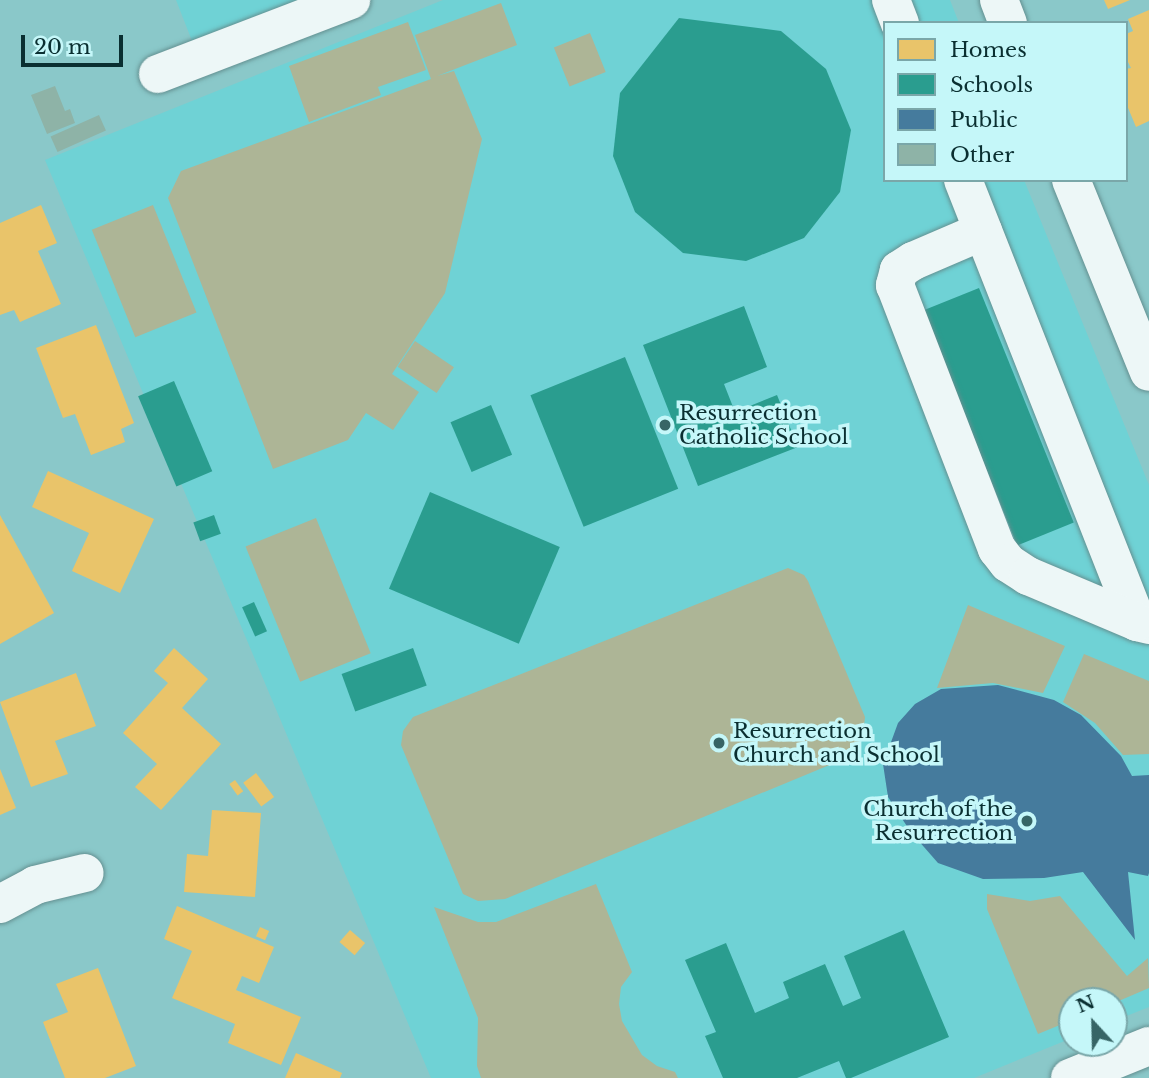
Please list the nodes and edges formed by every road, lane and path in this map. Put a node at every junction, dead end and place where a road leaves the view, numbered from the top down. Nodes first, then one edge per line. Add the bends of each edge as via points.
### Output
1 (351, 0) edge
2 (891, 0) edge
3 (999, 0) edge
4 (900, 21) edge
5 (1007, 21) edge
6 (158, 74) dead end
7 (964, 182) edge
8 (1072, 182) edge
9 (984, 231) junction
10 (1149, 372) edge
11 (1143, 624) edge
12 (85, 873) dead end
13 (0, 904) edge
14 (1149, 1046) edge
15 (1070, 1078) edge

1 - 6 street
2 - 4 street
3 - 5 street
7 - 9 street
8 - 10 street
9 - 11 street
9 - 11 street via 913,261 899,270 895,285 997,549 1008,564 1028,576
12 - 13 street via 35,885
14 - 15 street

